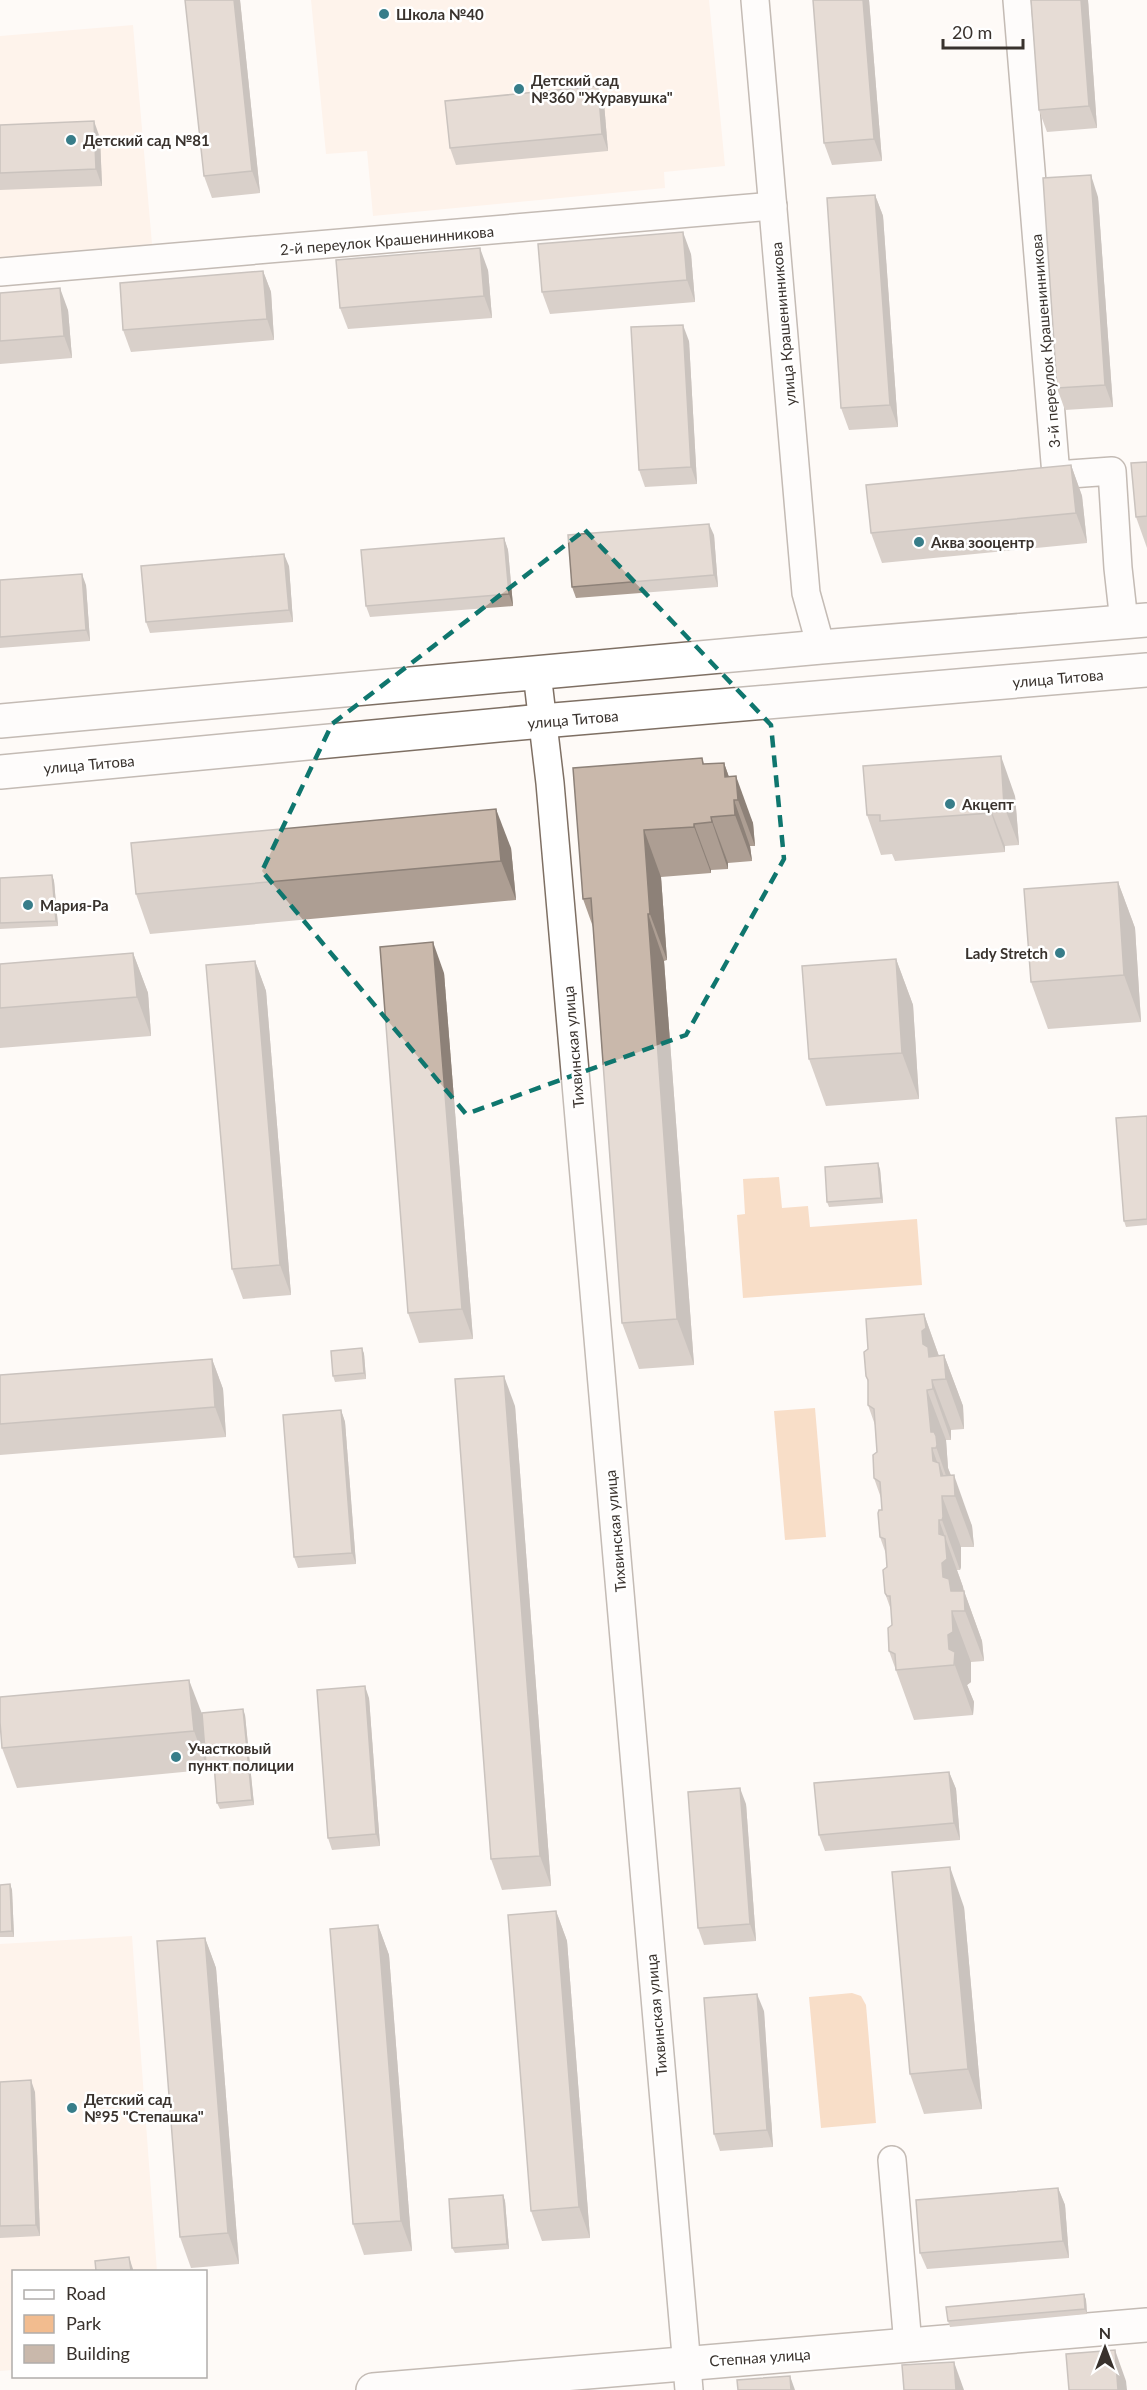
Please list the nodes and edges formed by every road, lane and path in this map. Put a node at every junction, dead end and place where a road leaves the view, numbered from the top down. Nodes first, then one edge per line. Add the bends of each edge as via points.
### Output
1 (755, 0) edge
2 (1017, 0) edge
3 (773, 206) junction
4 (0, 272) edge
5 (1135, 621) edge
6 (820, 647) junction
7 (1147, 670) edge
8 (537, 673) junction
9 (0, 721) edge
10 (542, 721) junction
11 (0, 772) edge
12 (892, 2160) dead end
13 (1147, 2325) edge
14 (908, 2345) junction
15 (687, 2376) edge
16 (373, 2390) edge

1 - 3 street, улица Крашенинникова
2 - 5 street, 3-й переулок Крашенинникова via 1056,475 1112,471 1118,568
3 - 4 street, 2-й переулок Крашенинникова
3 - 6 street, улица Крашенинникова via 806,593
5 - 6 main road
6 - 8 main road
7 - 10 main road, улица Титова
8 - 9 main road
8 - 10 street, Тихвинская улица
10 - 11 main road, улица Титова
10 - 15 street, Тихвинская улица
12 - 14 street
13 - 14 main road, Степная улица
14 - 15 main road, Степная улица
15 - 16 main road, Степная улица

